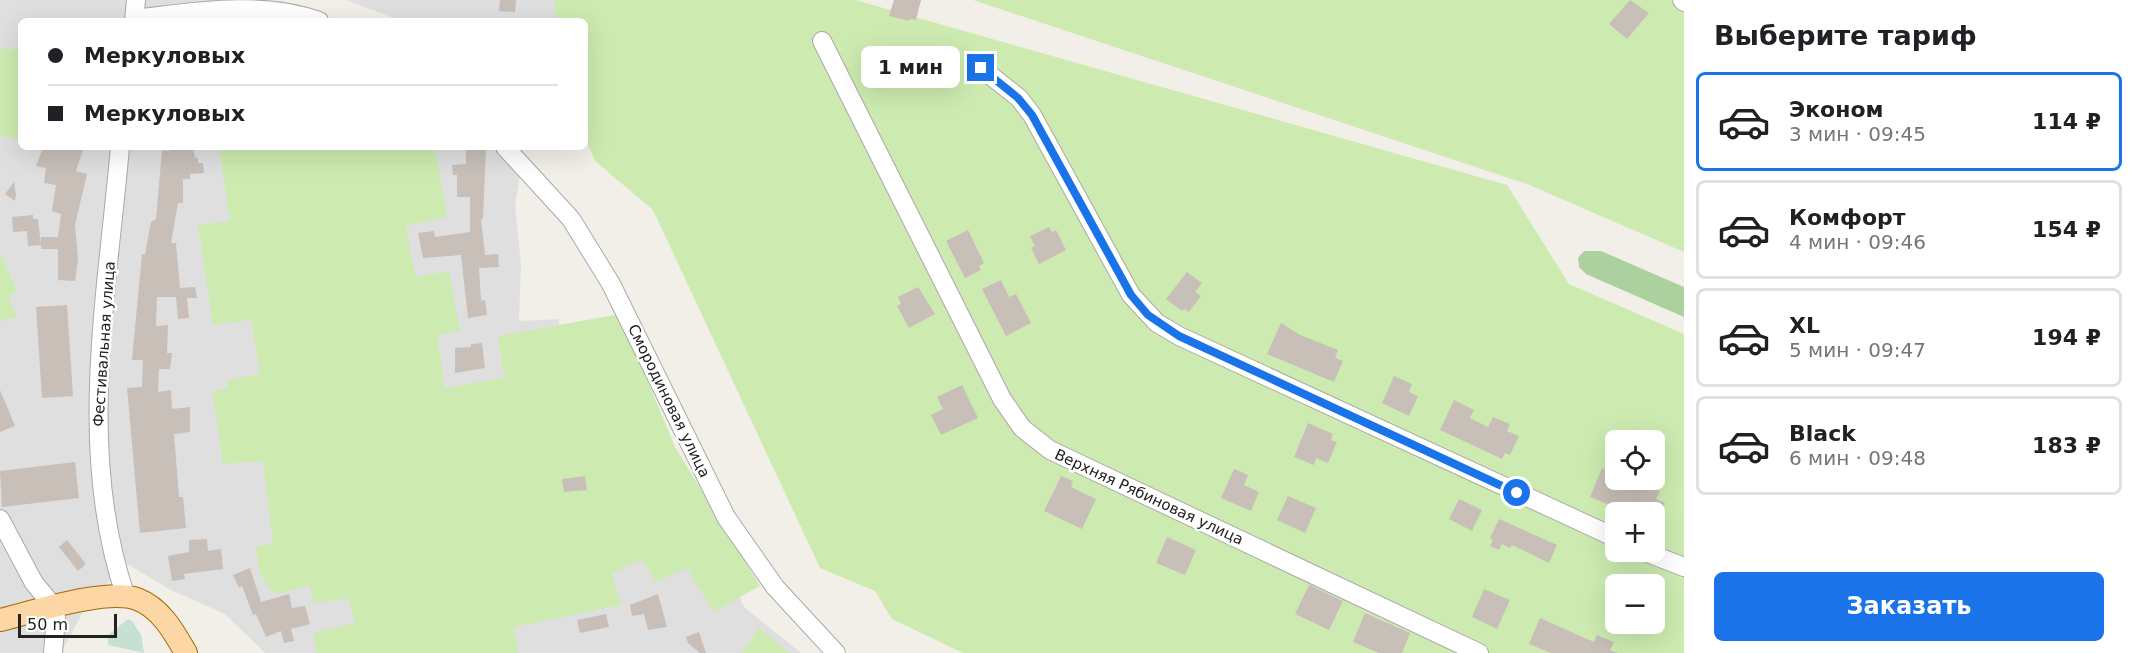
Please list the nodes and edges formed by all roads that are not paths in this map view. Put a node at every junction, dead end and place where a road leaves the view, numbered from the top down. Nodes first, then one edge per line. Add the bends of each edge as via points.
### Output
1 (136, 0) edge
2 (134, 18) edge
3 (152, 18) edge
4 (308, 18) edge
5 (822, 40) dead end
6 (979, 63) dead end
7 (120, 150) edge
8 (508, 150) edge
9 (0, 519) edge
10 (1605, 533) edge
11 (1665, 560) edge
12 (1684, 567) edge
13 (126, 597) junction
14 (54, 607) junction
15 (0, 620) edge
16 (53, 653) edge
17 (186, 653) edge
18 (836, 653) edge
19 (1479, 653) edge

1 - 2 street
3 - 4 street via 231,9 277,10
5 - 19 street, Верхняя Рябиновая улица via 1002,399 1022,428 1050,450
6 - 10 street via 1032,115 1131,295 1157,323
7 - 13 street, Фестивальная улица via 98,416 104,520 112,559
8 - 18 street, Смородиновая улица via 571,219 611,284 726,517 775,587
9 - 14 street via 34,582
11 - 12 street
13 - 14 main road via 100,597
13 - 17 main road via 144,602 159,613
14 - 15 main road
14 - 16 street

